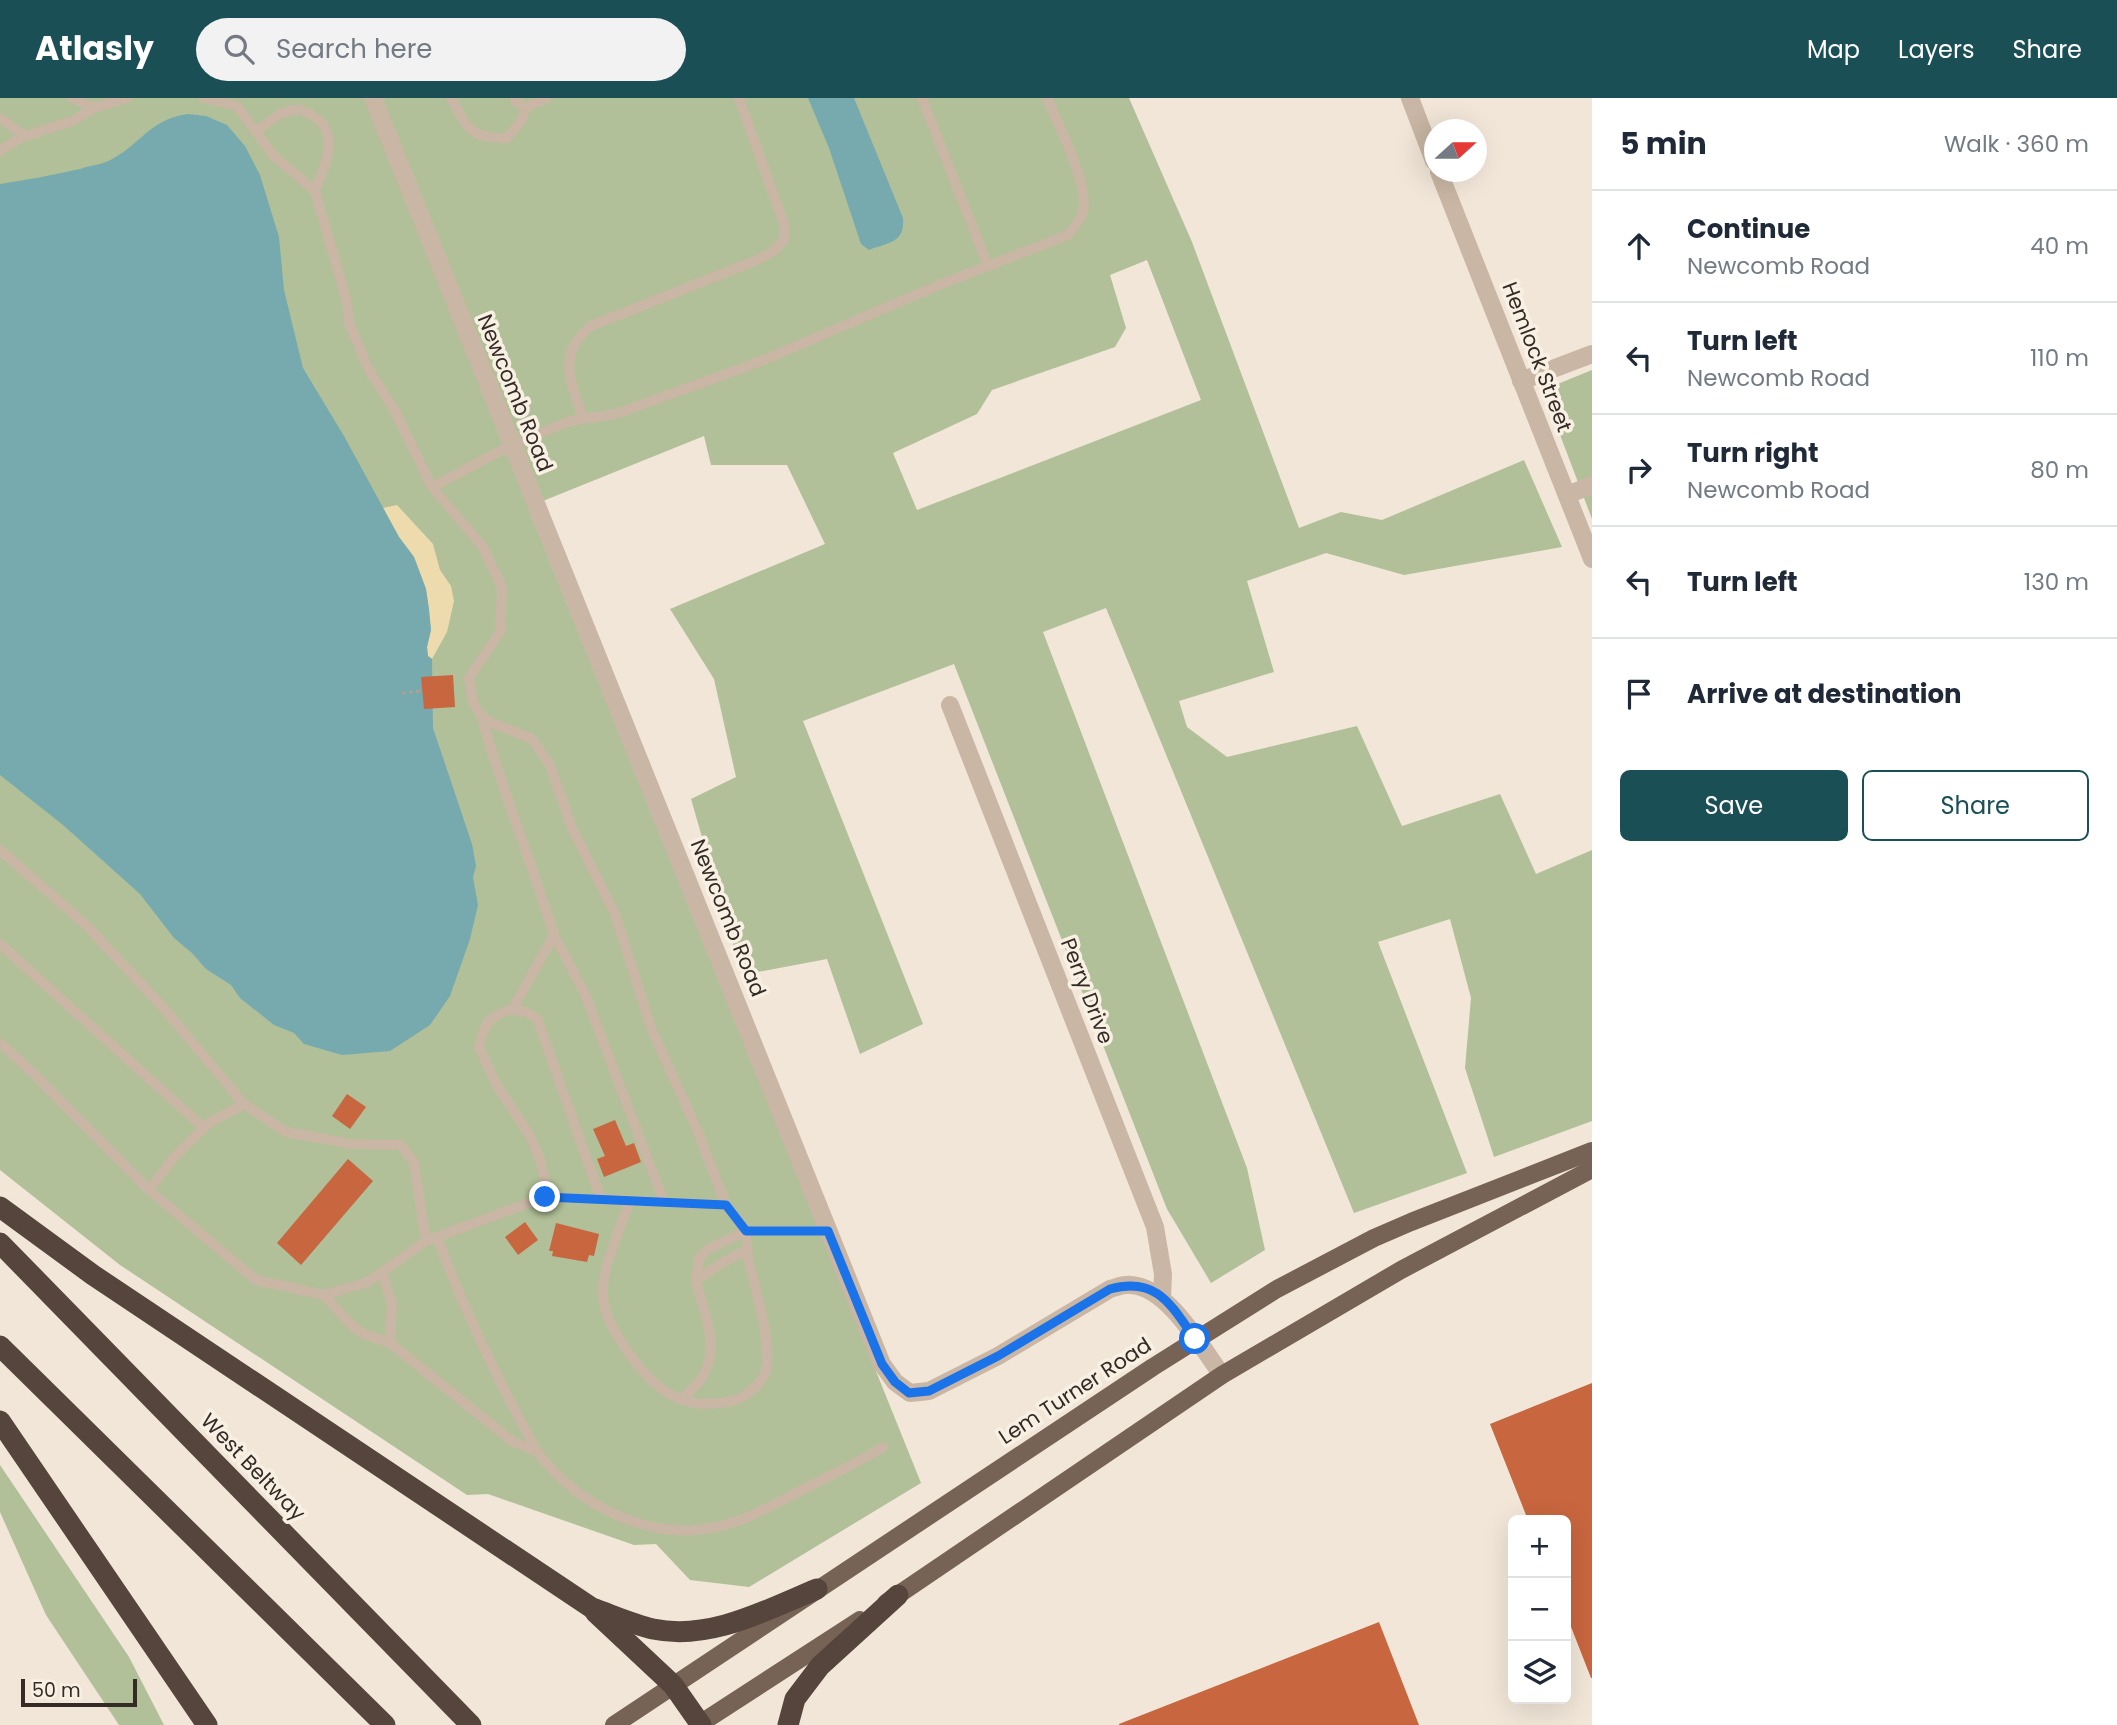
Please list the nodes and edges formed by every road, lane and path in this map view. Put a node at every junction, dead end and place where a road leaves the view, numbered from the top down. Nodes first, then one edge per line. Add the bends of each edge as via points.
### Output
1 (72, 98) edge
2 (127, 98) edge
3 (204, 98) edge
4 (373, 98) edge
5 (451, 98) edge
6 (514, 98) edge
7 (547, 98) edge
8 (739, 98) edge
9 (922, 98) edge
10 (1047, 98) edge
11 (1410, 98) edge
12 (526, 107) junction
13 (94, 108) junction
14 (0, 118) edge
15 (256, 131) junction
16 (1424, 134) edge
17 (25, 136) junction
18 (0, 151) edge
19 (1443, 182) edge
20 (315, 191) junction
21 (988, 266) junction
22 (1592, 354) edge
23 (1521, 381) junction
24 (583, 419) junction
25 (512, 445) junction
26 (1592, 485) edge
27 (432, 488) junction
28 (1567, 495) junction
29 (1592, 559) edge
30 (422, 691) dead end
31 (402, 693) dead end
32 (950, 705) dead end
33 (480, 714) junction
34 (0, 850) edge
35 (554, 935) junction
36 (0, 944) edge
37 (513, 1010) junction
38 (0, 1043) edge
39 (244, 1104) junction
40 (204, 1128) junction
41 (1592, 1151) edge
42 (1592, 1169) edge
43 (149, 1190) junction
44 (549, 1197) junction
45 (601, 1199) junction
46 (630, 1200) junction
47 (664, 1202) junction
48 (726, 1205) junction
49 (0, 1208) edge
50 (746, 1231) junction
51 (828, 1231) junction
52 (438, 1237) junction
53 (426, 1241) junction
54 (0, 1243) edge
55 (747, 1250) junction
56 (383, 1272) junction
57 (696, 1280) junction
58 (324, 1295) junction
59 (1162, 1297) junction
60 (1195, 1339) junction
61 (390, 1343) junction
62 (0, 1346) edge
63 (1222, 1375) junction
64 (680, 1400) junction
65 (0, 1421) edge
66 (883, 1447) dead end
67 (537, 1452) junction
68 (817, 1589) junction
69 (898, 1595) junction
70 (592, 1608) junction
71 (673, 1685) junction
72 (700, 1724) edge
73 (207, 1725) edge
74 (385, 1725) edge
75 (471, 1725) edge
76 (614, 1725) edge
77 (788, 1725) edge

1 - 13 lane
2 - 13 lane
3 - 15 lane via 237,106
4 - 25 street, Newcomb Road
5 - 12 lane via 477,135 491,139 507,138
6 - 12 lane
7 - 12 lane
8 - 24 lane via 785,238 757,260 591,326 580,335 570,350 569,370
9 - 21 lane
10 - 21 lane via 1083,191 1079,222 1068,235
11 - 16 street
13 - 17 lane via 72,121
14 - 17 lane
15 - 20 lane via 273,155
15 - 20 lane via 281,113 299,109 318,119 328,131 327,160
17 - 18 lane
19 - 23 street, Hemlock Street
20 - 27 lane via 349,323
21 - 24 lane via 759,362 617,414
22 - 23 street
23 - 28 street, Hemlock Street
24 - 25 lane
25 - 27 lane
25 - 51 street, Newcomb Road
26 - 28 street
27 - 33 lane via 484,547 502,587 500,632 469,678
28 - 29 street, Hemlock Street
30 - 31 path
32 - 59 street, Perry Drive via 1155,1227
33 - 35 lane
33 - 48 lane via 532,739 550,765 572,828 615,914 652,1030
34 - 39 lane via 87,926
35 - 37 lane
35 - 47 lane via 584,994
36 - 40 lane
37 - 44 lane via 489,1020 479,1047 496,1084 530,1134
37 - 45 lane via 537,1018
38 - 43 lane
39 - 40 lane
39 - 53 lane via 286,1132 351,1144 401,1145 414,1163
40 - 43 lane
41 - 60 main road, Lem Turner Road via 1374,1238
42 - 63 main road via 1401,1270
43 - 58 lane via 256,1280
44 - 45 lane
44 - 52 lane
45 - 46 lane
46 - 47 lane
46 - 64 lane via 603,1290 605,1310 639,1369
47 - 48 lane
48 - 50 lane
49 - 70 highway
50 - 51 lane
50 - 55 lane
50 - 57 lane via 699,1258
51 - 59 street, Newcomb Road via 882,1364 909,1393 929,1391 998,1356 1110,1289 1128,1284 1146,1287
52 - 53 lane
52 - 67 lane via 480,1343
53 - 56 lane
54 - 75 highway, West Beltway
55 - 57 lane
55 - 64 lane via 766,1342 765,1373 748,1394 728,1403
56 - 58 lane via 368,1282
56 - 61 lane via 392,1304
57 - 64 lane via 712,1339 710,1360 703,1378
58 - 61 lane via 364,1334
59 - 60 street
60 - 63 street
60 - 68 main road, Lem Turner Road
61 - 67 lane via 512,1441
62 - 74 highway
63 - 69 main road
65 - 73 highway
66 - 67 lane via 750,1516 714,1528 690,1529 644,1525 609,1512 565,1482
68 - 70 highway via 717,1628 689,1631 653,1629
68 - 71 main road, Lem Turner Road
69 - 72 main road
69 - 77 highway via 820,1666 795,1699
70 - 71 highway
71 - 72 highway
71 - 76 main road, Lem Turner Road

